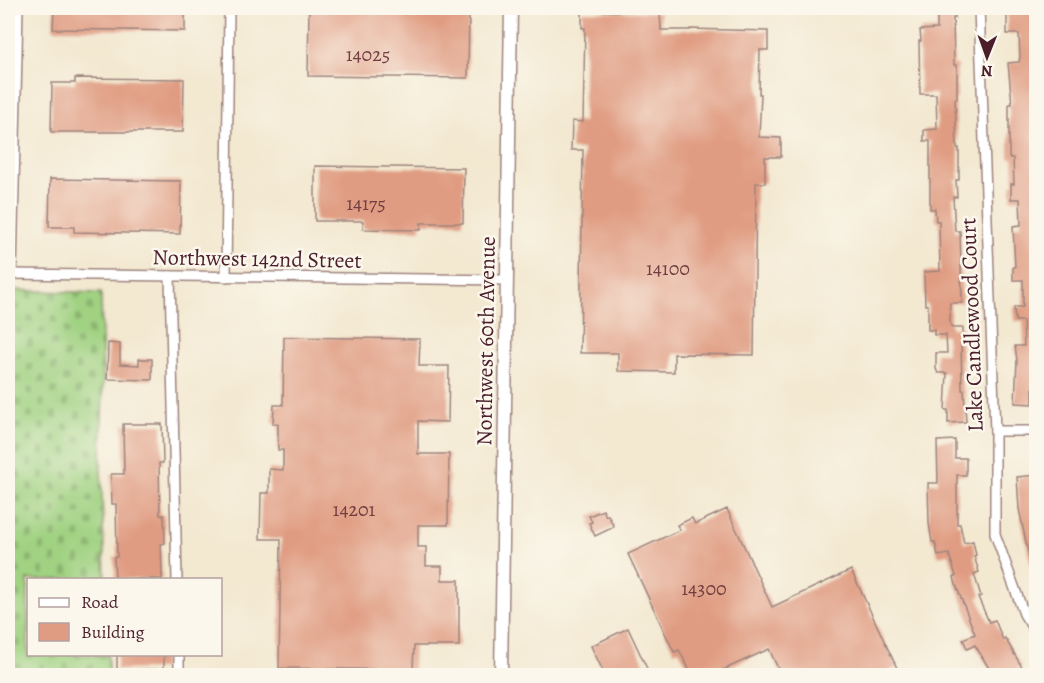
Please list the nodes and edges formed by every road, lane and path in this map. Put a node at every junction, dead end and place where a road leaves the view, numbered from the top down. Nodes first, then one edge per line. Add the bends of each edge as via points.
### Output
1 (18, 8) edge
2 (229, 8) edge
3 (512, 8) edge
4 (979, 8) edge
5 (10, 274) edge
6 (170, 276) junction
7 (226, 277) junction
8 (507, 280) junction
9 (995, 431) junction
10 (1036, 431) edge
11 (177, 578) edge
12 (1036, 633) edge
13 (179, 656) edge
14 (180, 675) edge
15 (501, 675) edge

1 - 5 street
2 - 7 street
3 - 8 street, Northwest 60th Avenue
4 - 9 street, Lake Candlewood Court
5 - 6 street, Northwest 142nd Street
6 - 7 street, Northwest 142nd Street
6 - 11 street
7 - 8 street, Northwest 142nd Street
8 - 15 street, Northwest 60th Avenue
9 - 10 street
9 - 12 street, Lake Candlewood Court via 995,534 1024,614
13 - 14 street

